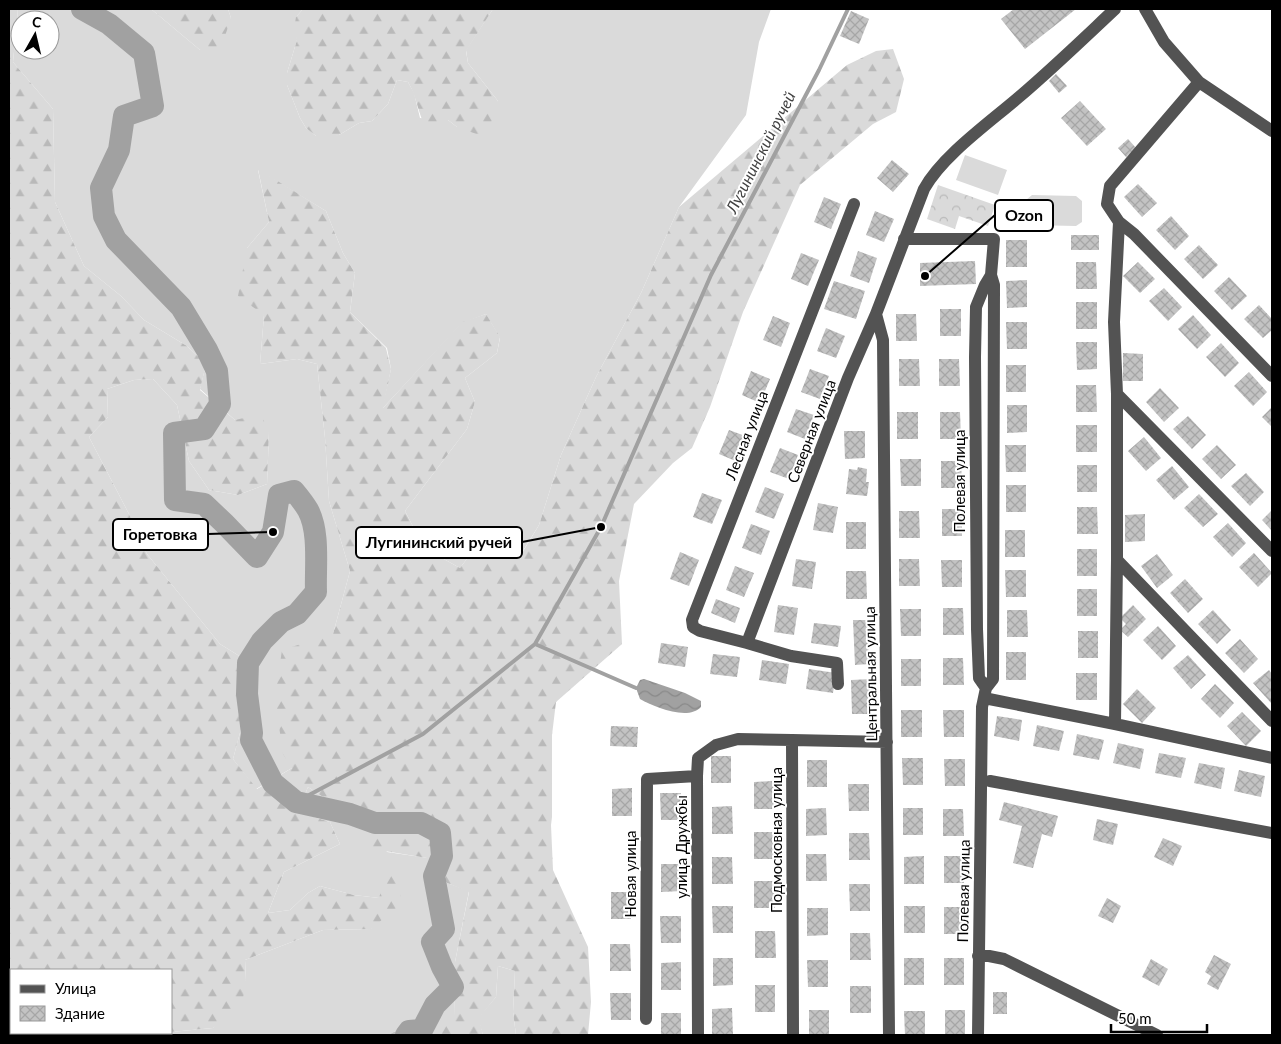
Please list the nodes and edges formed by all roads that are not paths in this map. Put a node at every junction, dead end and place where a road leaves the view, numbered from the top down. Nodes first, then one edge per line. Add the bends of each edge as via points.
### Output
1 (1115, 9) edge
2 (1145, 9) edge
3 (1199, 82) junction
4 (1272, 131) edge
5 (854, 204) dead end
6 (1119, 222) junction
7 (904, 239) junction
8 (991, 275) junction
9 (876, 314) junction
10 (1272, 376) edge
11 (1117, 394) junction
12 (993, 488) junction
13 (975, 489) junction
14 (1272, 551) edge
15 (1117, 560) junction
16 (747, 643) junction
17 (838, 684) dead end
18 (985, 693) junction
19 (1272, 722) edge
20 (1114, 724) junction
21 (792, 740) junction
22 (887, 742) junction
23 (1272, 758) edge
24 (696, 776) junction
25 (990, 781) dead end
26 (1272, 833) edge
27 (978, 956) junction
28 (646, 1018) dead end
29 (698, 1035) edge
30 (793, 1035) edge
31 (889, 1035) edge
32 (978, 1035) edge
33 (1157, 1035) edge

1 - 7 street, Северная улица via 1048,73 932,174
2 - 3 street via 1164,42
3 - 4 street
3 - 6 street via 1110,186 1107,204
5 - 16 street, Лесная улица via 692,620 693,627 700,632
6 - 10 street
6 - 11 street via 1114,322
7 - 8 street, Полевая улица via 994,239
7 - 9 street, Северная улица
8 - 12 street, Полевая улица via 994,286
8 - 13 street, Полевая улица via 976,307
9 - 16 street, Северная улица via 848,378
9 - 22 street, Центральная улица via 883,340
11 - 14 street
11 - 15 street
12 - 13 street
12 - 18 street, Полевая улица via 993,679
13 - 18 street, Полевая улица via 979,678
15 - 19 street
15 - 20 street
16 - 17 street via 791,656 837,663
18 - 20 street
18 - 27 street, Полевая улица via 982,707
20 - 23 street
21 - 22 street
21 - 24 street, улица Дружбы via 738,738 716,745 698,758
21 - 30 street, Подмосковная улица
22 - 31 street, Центральная улица
24 - 28 street, Новая улица via 647,779
24 - 29 street, улица Дружбы
25 - 26 street
27 - 32 street, Полевая улица
27 - 33 street via 1004,959

